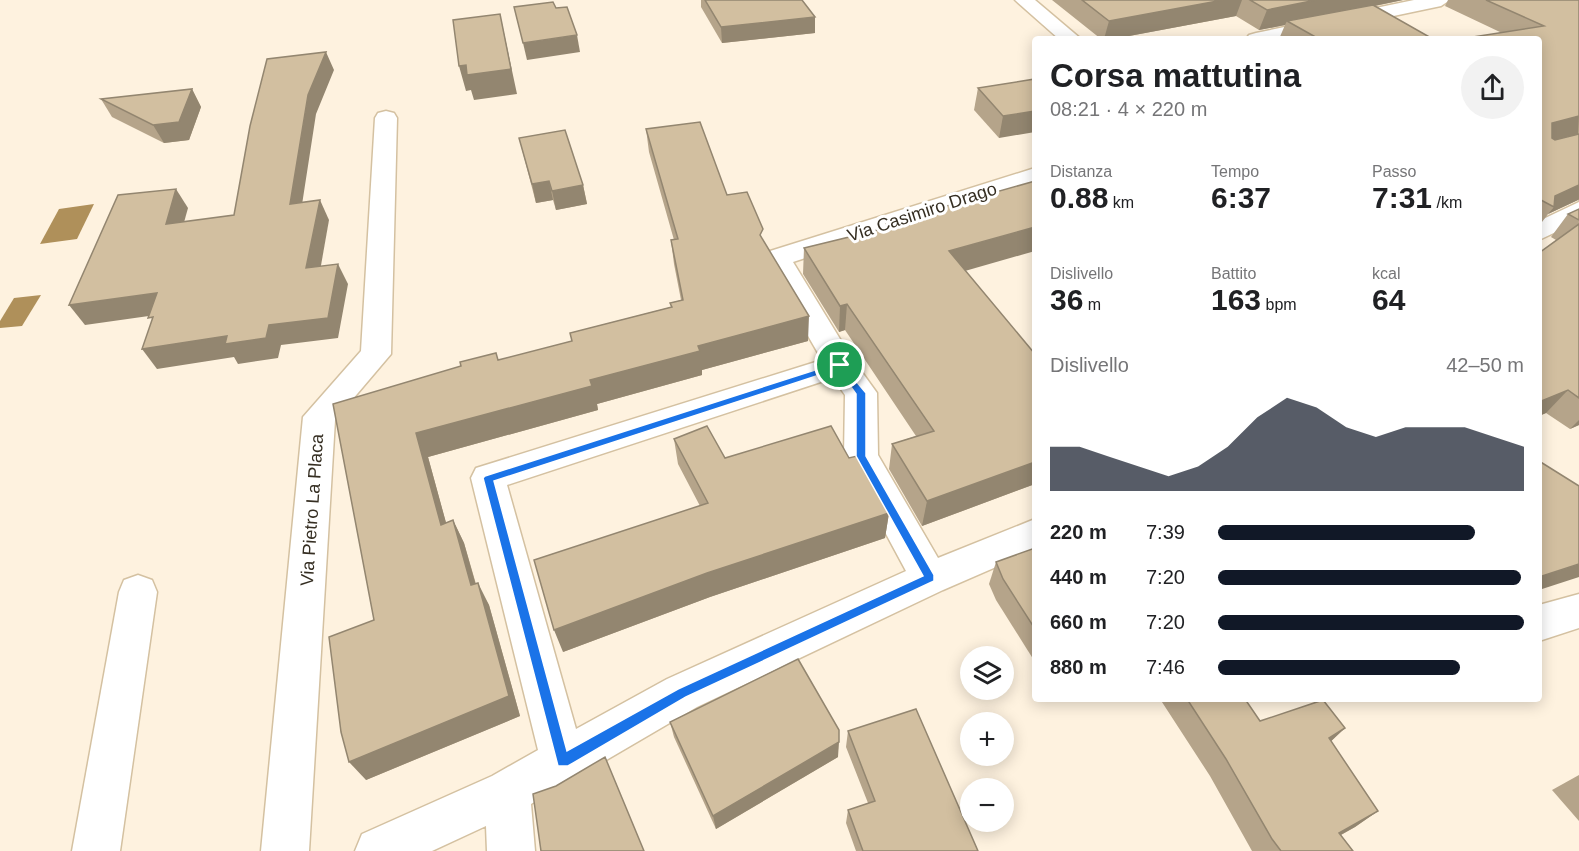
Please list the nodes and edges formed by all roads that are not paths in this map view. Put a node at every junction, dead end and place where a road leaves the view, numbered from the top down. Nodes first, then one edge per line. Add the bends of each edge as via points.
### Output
1 (1024, 0) edge
2 (1441, 0) edge
3 (1067, 36) edge
4 (1270, 36) edge
5 (387, 118) dead end
6 (1032, 176) edge
7 (1579, 210) edge
8 (1542, 230) edge
9 (840, 365) junction
10 (1032, 535) edge
11 (930, 578) junction
12 (138, 592) dead end
13 (1579, 611) edge
14 (1542, 622) edge
15 (563, 761) junction
16 (508, 792) junction
17 (96, 851) edge
18 (285, 851) edge
19 (379, 851) edge
20 (511, 851) edge

1 - 3 street
2 - 4 street
5 - 18 street, Via Pietro La Placa via 376,354 319,417
6 - 9 street, Via Casimiro Drago via 777,258
7 - 8 street
9 - 11 street, Via Casimiro Drago via 861,393 861,456
9 - 15 street via 488,478
10 - 11 street
11 - 15 street via 682,693
12 - 17 street
13 - 14 street
15 - 16 street
16 - 19 street
16 - 20 street

